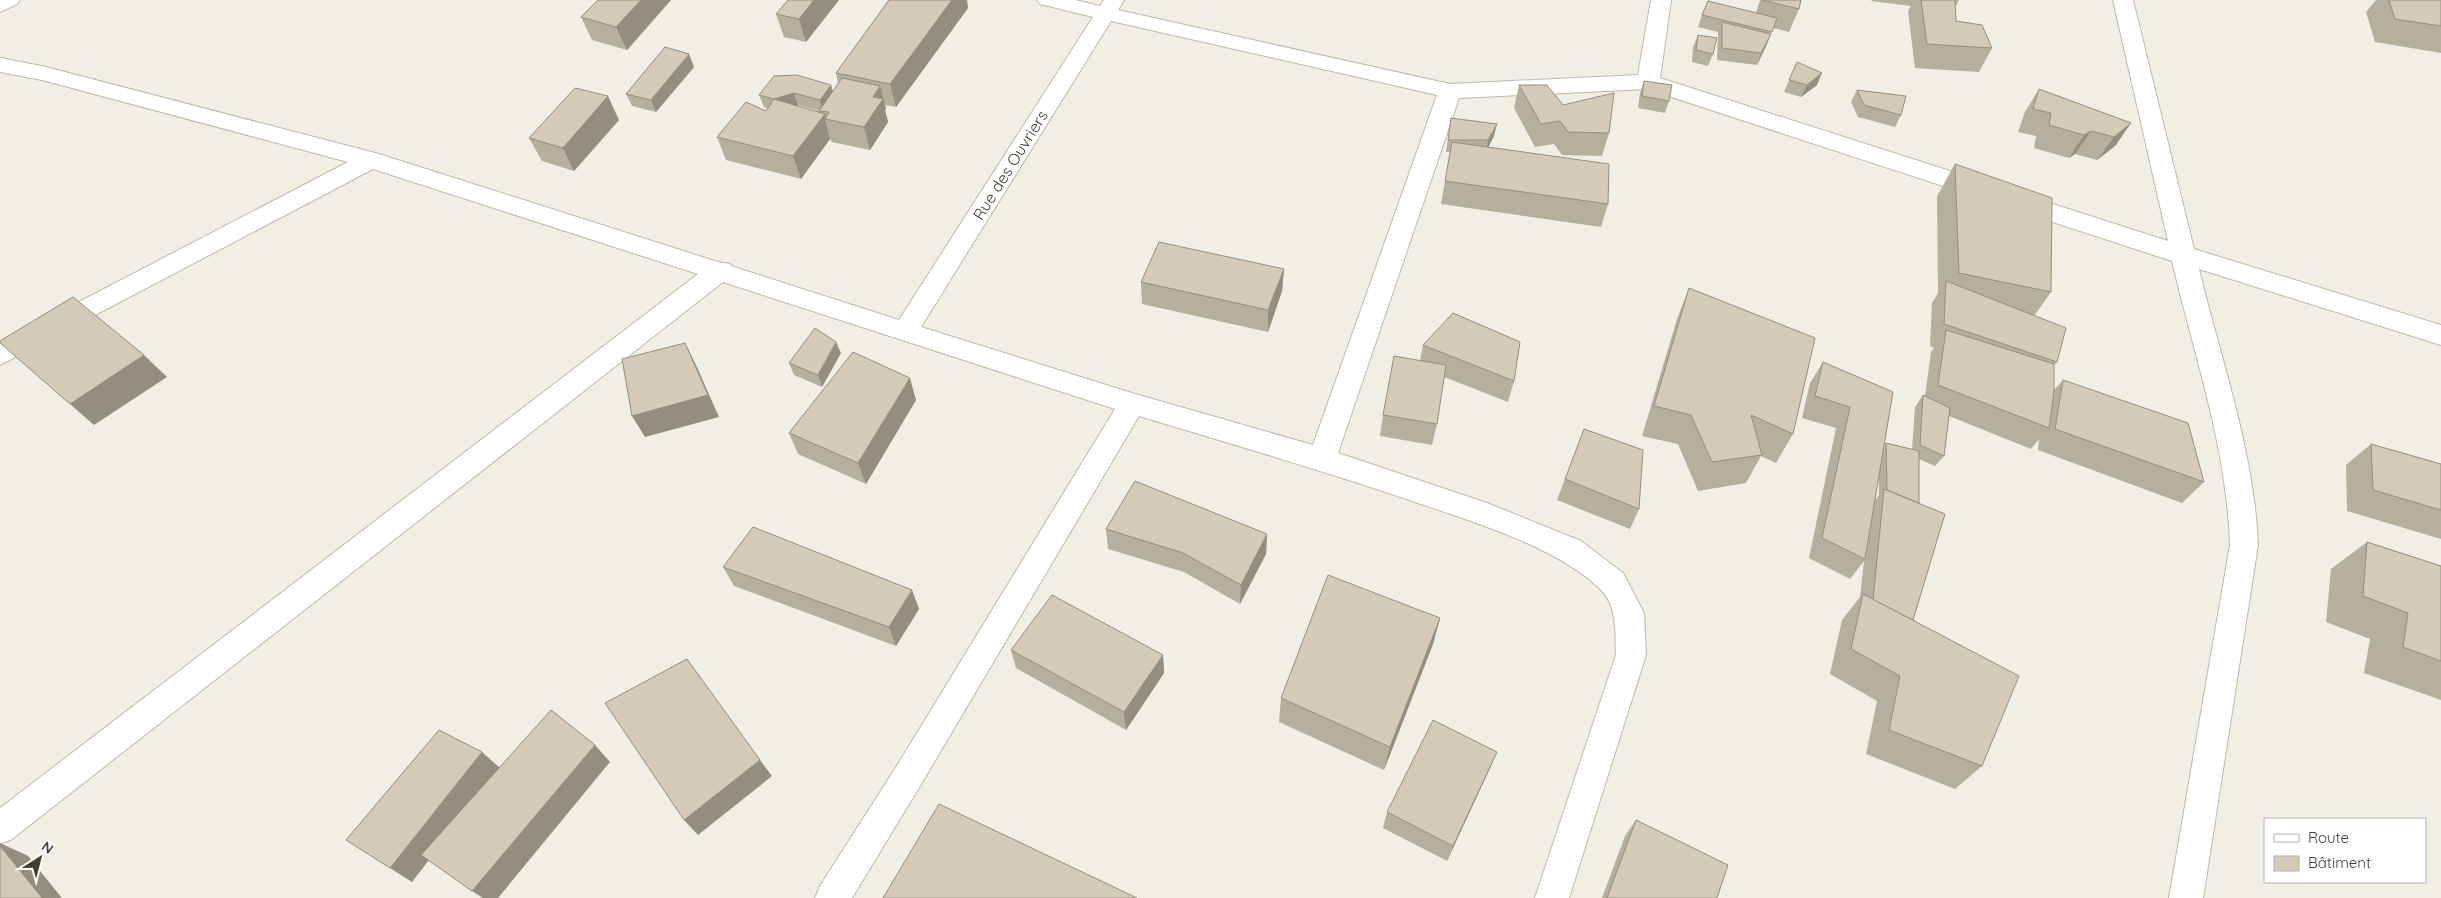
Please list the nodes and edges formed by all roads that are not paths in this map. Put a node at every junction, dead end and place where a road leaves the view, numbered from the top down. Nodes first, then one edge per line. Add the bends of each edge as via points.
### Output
1 (10, 0) edge
2 (1047, 0) edge
3 (1661, 0) edge
4 (2123, 0) edge
5 (0, 6) edge
6 (1110, 6) edge
7 (0, 65) edge
8 (1648, 82) junction
9 (1450, 90) junction
10 (371, 160) junction
11 (2183, 255) junction
12 (721, 270) junction
13 (906, 330) junction
14 (2441, 335) edge
15 (0, 355) edge
16 (1132, 404) junction
17 (1322, 459) junction
18 (0, 828) edge
19 (832, 898) edge
20 (1552, 898) edge
21 (2186, 898) edge

1 - 5 street
2 - 6 street
3 - 8 street
4 - 11 street
6 - 9 street
6 - 13 street, Rue des Ouvriers
7 - 10 street via 42,73
8 - 9 street
8 - 11 street
9 - 17 street
10 - 12 street
10 - 15 street
11 - 14 street
11 - 21 street via 2238,472 2245,512 2244,545
12 - 13 street
12 - 18 street
13 - 16 street
16 - 17 street
16 - 19 street
17 - 20 street via 1477,511 1571,550 1613,582 1630,612 1631,655

